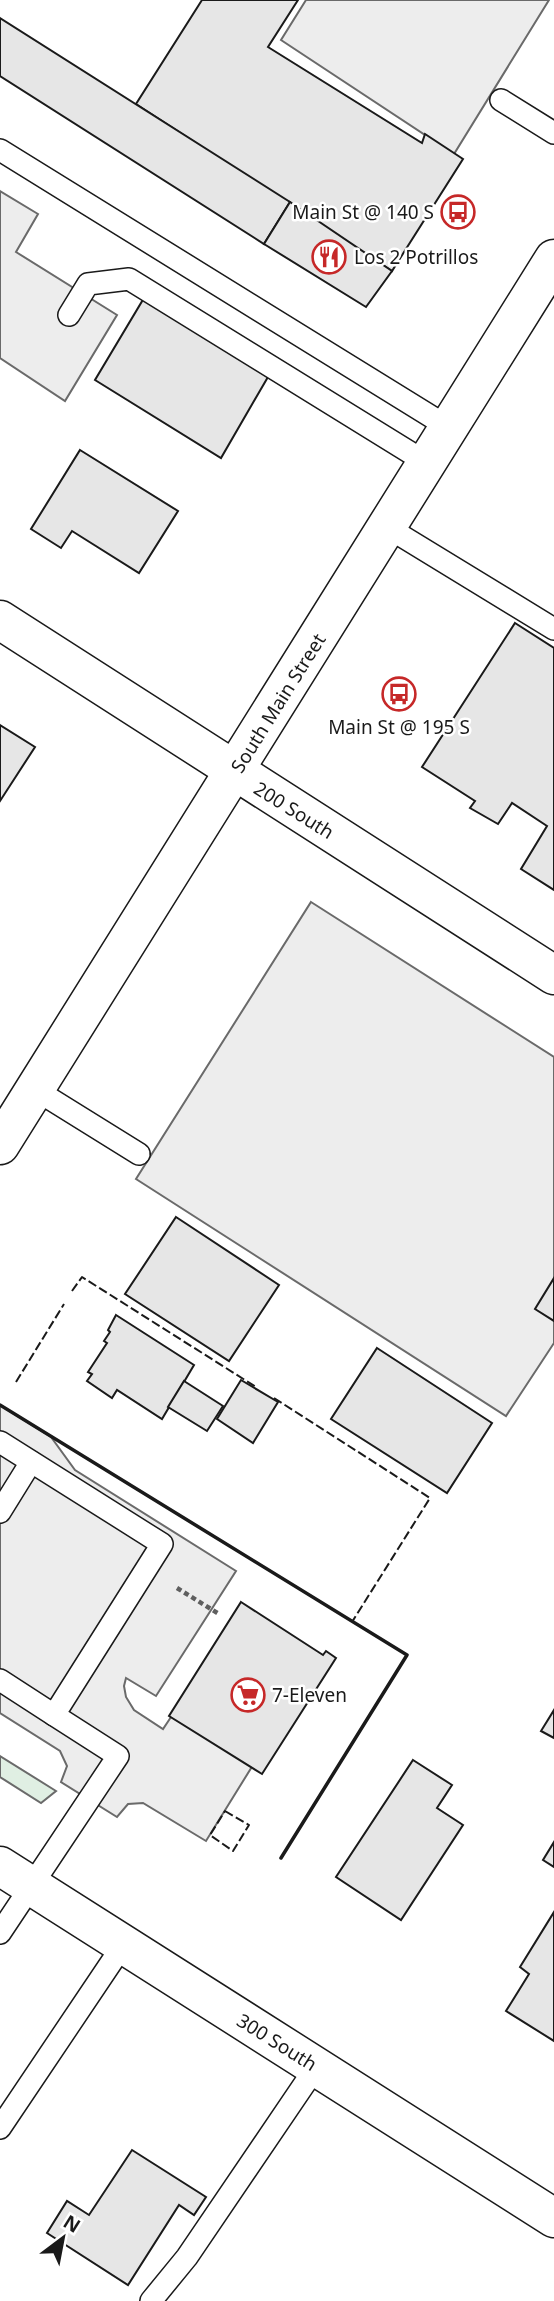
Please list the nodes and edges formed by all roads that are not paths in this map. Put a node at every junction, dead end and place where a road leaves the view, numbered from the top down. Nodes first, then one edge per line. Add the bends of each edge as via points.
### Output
1 (500, 100) dead end
2 (554, 133) edge
3 (0, 150) edge
4 (554, 259) edge
5 (69, 314) dead end
6 (448, 427) junction
7 (427, 463) junction
8 (387, 527) junction
9 (0, 620) edge
10 (554, 629) edge
11 (234, 772) junction
12 (554, 975) edge
13 (36, 1090) junction
14 (0, 1145) edge
15 (139, 1154) dead end
16 (0, 1442) edge
17 (32, 1462) junction
18 (0, 1512) edge
19 (0, 1680) edge
20 (54, 1715) junction
21 (0, 1866) edge
22 (32, 1887) junction
23 (0, 1933) edge
24 (123, 1945) junction
25 (316, 2067) junction
26 (0, 2128) edge
27 (554, 2218) edge
28 (151, 2301) edge

1 - 2 lane
3 - 6 lane
4 - 6 main road, South Main Street
5 - 7 lane via 88,284 129,279
6 - 7 main road, South Main Street
7 - 8 main road, South Main Street
8 - 10 lane
8 - 11 main road, South Main Street
9 - 11 main road, 200 South
11 - 12 main road, 200 South
11 - 13 main road, South Main Street
13 - 14 main road, South Main Street
13 - 15 lane
16 - 17 lane
17 - 18 lane
17 - 20 lane via 162,1544
19 - 20 lane
20 - 22 lane via 118,1756
21 - 22 main road, 300 South
22 - 23 lane
22 - 24 main road, 300 South
24 - 25 main road, 300 South
24 - 26 lane
25 - 27 main road, 300 South
25 - 28 lane via 187,2257

